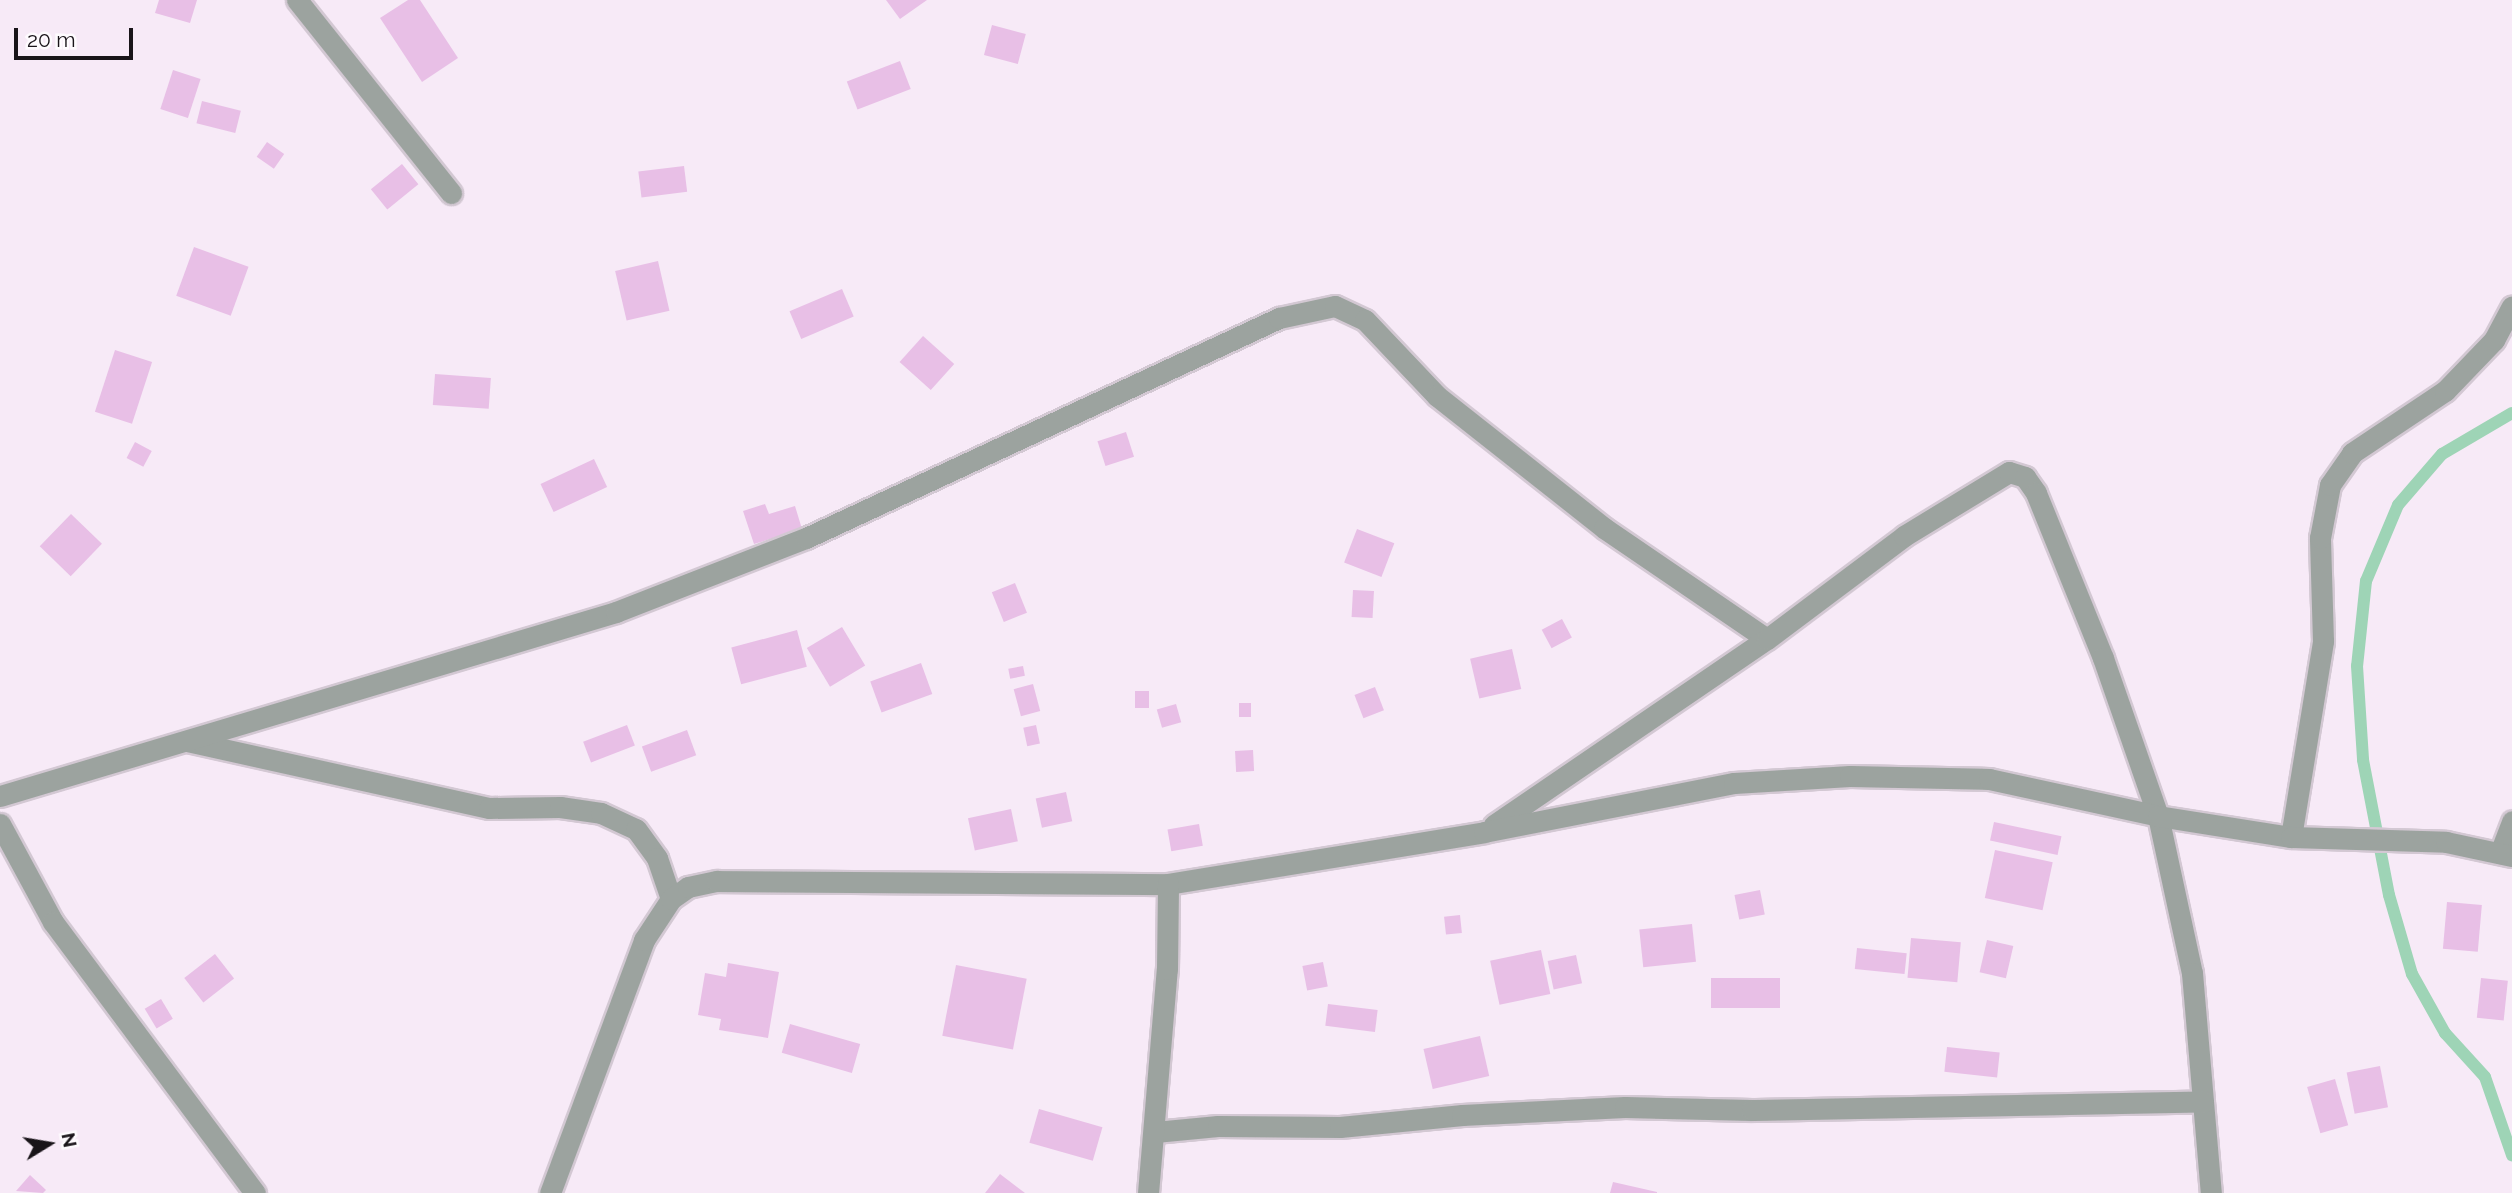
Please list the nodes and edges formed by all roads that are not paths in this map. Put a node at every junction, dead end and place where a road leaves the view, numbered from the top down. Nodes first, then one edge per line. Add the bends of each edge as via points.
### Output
1 (298, 0) edge
2 (451, 193) dead end
3 (2512, 306) edge
4 (1768, 639) junction
5 (185, 741) junction
6 (0, 796) edge
7 (2158, 816) junction
8 (2512, 821) edge
9 (0, 824) edge
10 (1484, 832) junction
11 (2291, 837) junction
12 (2506, 854) edge
13 (1168, 884) junction
14 (671, 898) junction
15 (2203, 1101) junction
16 (1155, 1132) junction
17 (256, 1193) edge
18 (550, 1193) edge
19 (1148, 1193) edge
20 (2211, 1193) edge

1 - 2 street
3 - 11 street via 2494,340 2445,391 2352,453 2330,485 2320,538 2323,640
4 - 5 street via 1604,528 1437,396 1364,320 1335,306 1279,318 806,538 616,612
4 - 7 street via 1904,536 2009,472 2025,477 2036,493 2103,658
4 - 10 street
5 - 6 street
5 - 14 street via 489,808 560,807 601,813 636,829 657,858
7 - 10 street via 1989,779 1850,776 1734,783
7 - 11 street
7 - 15 street via 2192,974
8 - 12 street
9 - 17 street via 53,922
10 - 13 street
11 - 12 street via 2446,842
13 - 14 street via 717,881 688,887
13 - 16 street
14 - 18 street via 644,940
15 - 16 street via 1752,1110 1625,1107 1340,1127 1218,1126
15 - 20 street
16 - 19 street

